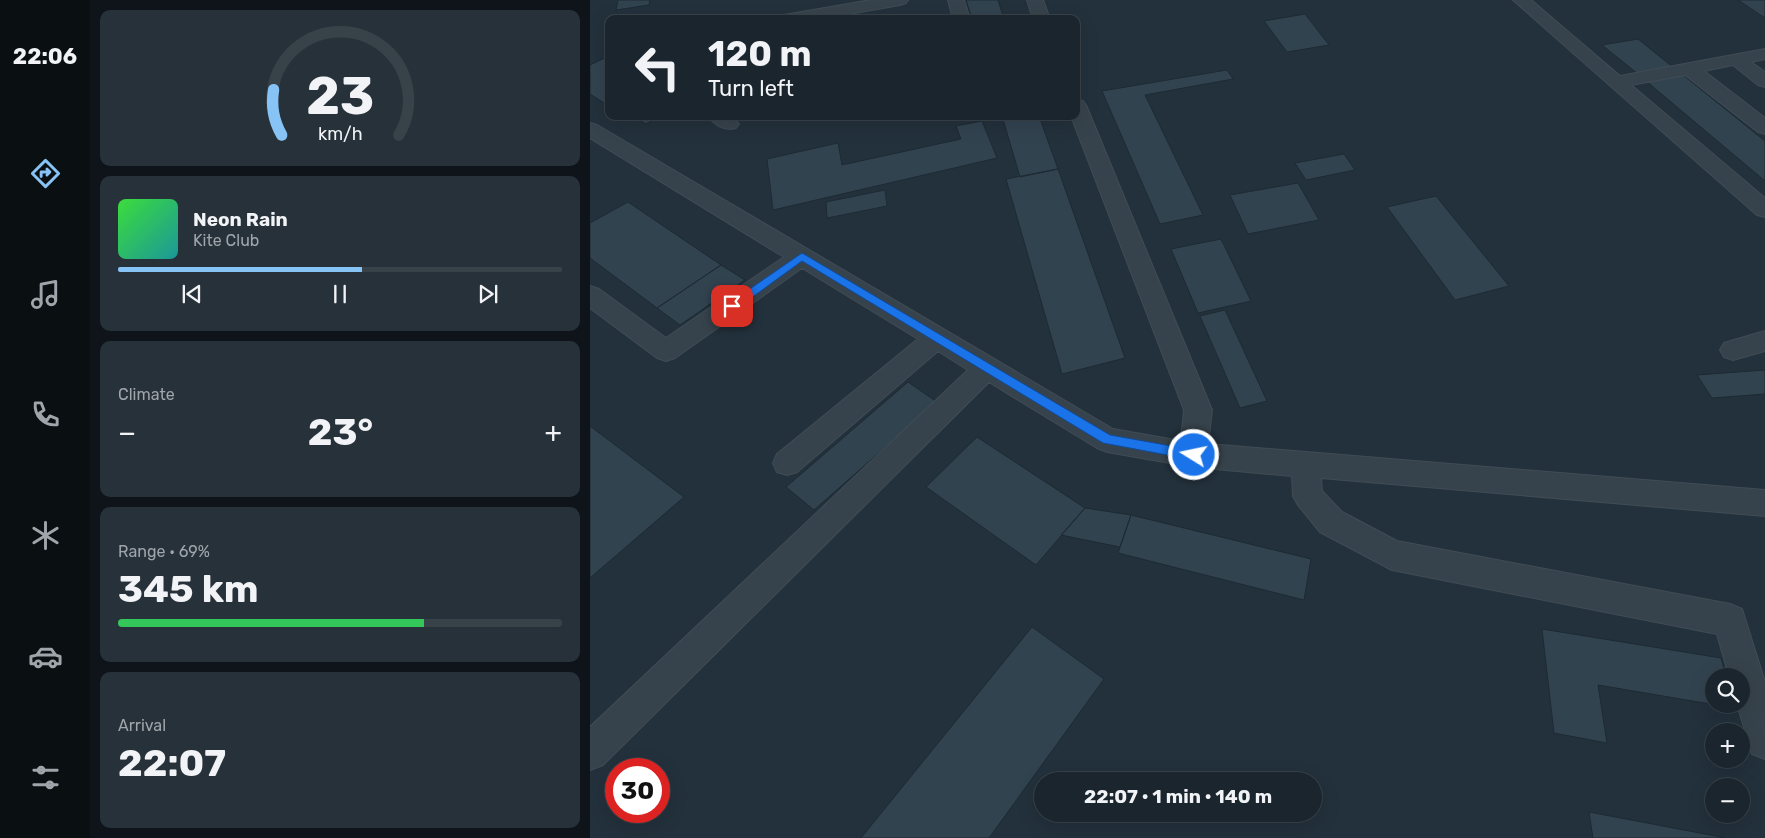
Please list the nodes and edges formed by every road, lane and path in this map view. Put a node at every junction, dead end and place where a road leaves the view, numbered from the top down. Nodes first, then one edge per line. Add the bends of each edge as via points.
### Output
1 (900, 0) edge
2 (956, 0) edge
3 (1035, 0) edge
4 (1521, 0) edge
5 (872, 12) edge
6 (837, 15) edge
7 (961, 15) edge
8 (1041, 15) edge
9 (1765, 54) edge
10 (1736, 59) junction
11 (1688, 68) junction
12 (1765, 81) edge
13 (1617, 82) junction
14 (1080, 115) edge
15 (1765, 128) edge
16 (590, 129) edge
17 (1765, 210) edge
18 (802, 256) junction
19 (590, 295) edge
20 (937, 337) junction
21 (1765, 341) edge
22 (1733, 350) dead end
23 (987, 368) junction
24 (1194, 455) junction
25 (787, 463) dead end
26 (1305, 464) junction
27 (1765, 503) edge
28 (1765, 741) edge
29 (590, 752) edge

1 - 5 street
2 - 7 street
3 - 8 street
4 - 13 street
5 - 6 street
9 - 10 street
10 - 11 street
10 - 12 street
11 - 13 street
11 - 15 street
13 - 17 street
14 - 24 street via 1198,410
16 - 18 street
18 - 19 street via 666,351
18 - 20 street
20 - 23 street
20 - 25 street
21 - 22 street
23 - 24 street via 1107,440
23 - 29 street
24 - 26 street
26 - 27 street
26 - 28 street via 1308,496 1331,522 1392,555 1730,620

